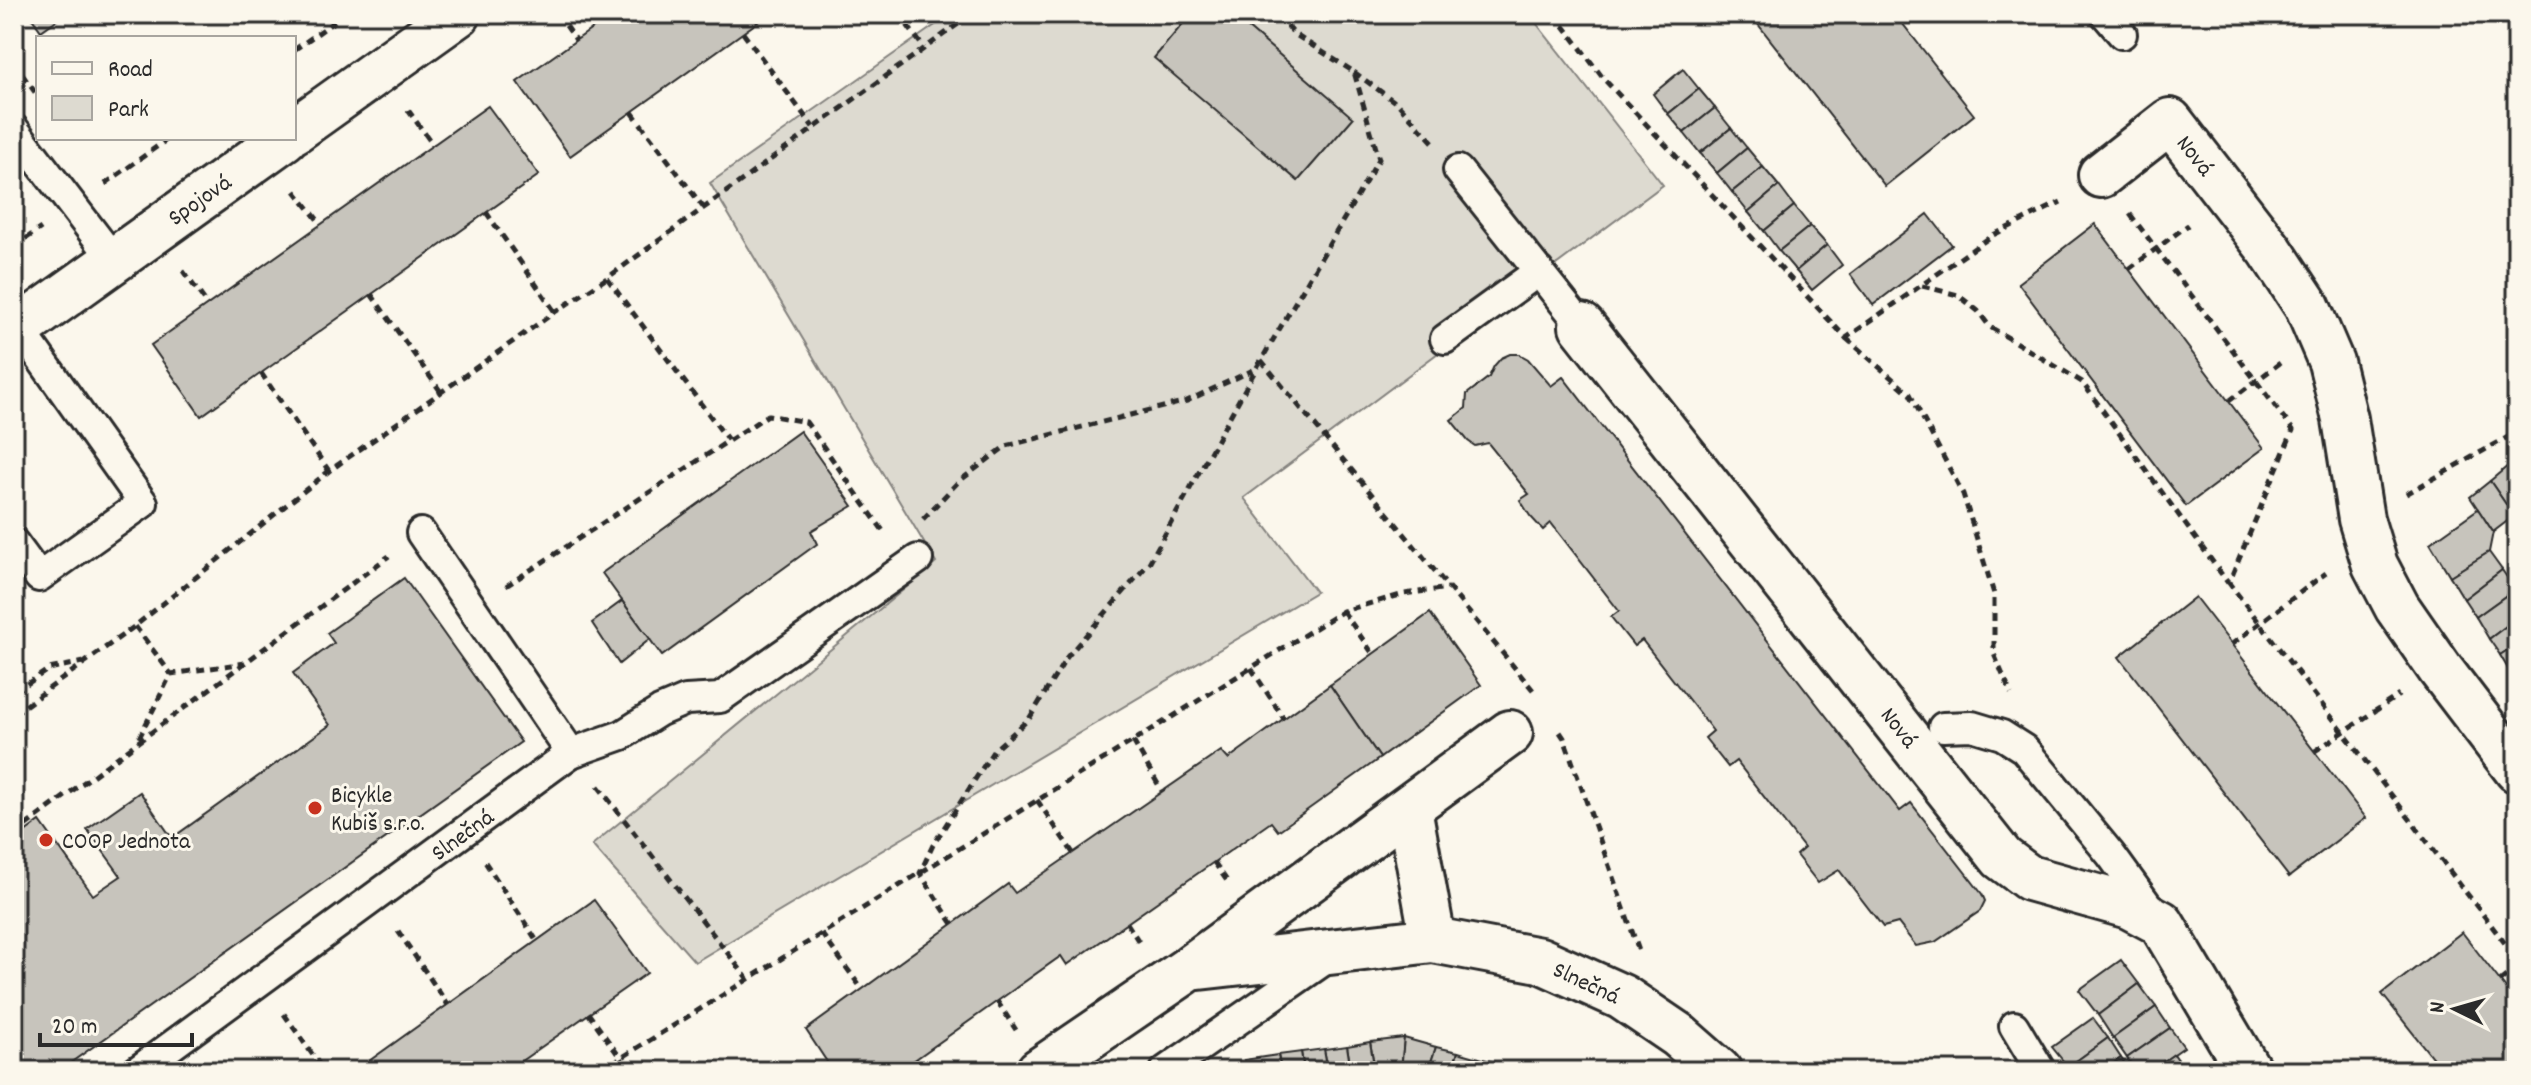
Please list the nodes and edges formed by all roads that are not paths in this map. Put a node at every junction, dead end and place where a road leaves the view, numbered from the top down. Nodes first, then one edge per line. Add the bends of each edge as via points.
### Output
1 (458, 14) edge
2 (14, 129) edge
3 (296, 130) edge
4 (282, 140) edge
5 (1458, 170) road end
6 (2106, 182) road end
7 (114, 260) junction
8 (1539, 271) junction
9 (1582, 326) joint
10 (16, 330) edge
11 (1445, 339) dead end
12 (421, 533) road end
13 (14, 543) edge
14 (907, 558) road end
15 (1943, 727) dead end
16 (1510, 733) dead end
17 (571, 753) junction
18 (2517, 770) edge
19 (1409, 808) junction
20 (2161, 923) junction
21 (1433, 940) junction
22 (1341, 949) junction
23 (1190, 968) junction
24 (2014, 1026) dead end
25 (1041, 1070) edge
26 (137, 1071) edge
27 (1165, 1071) edge
28 (1719, 1071) edge
29 (2041, 1071) edge
30 (2249, 1071) edge

1 - 3 street
2 - 7 lane
4 - 7 street, Spojová
5 - 8 lane
6 - 18 street, Nová via 2170,121 2270,250 2307,306 2331,362 2375,565 2397,607
7 - 10 street, Spojová
8 - 9 lane
8 - 11 lane
9 - 20 street, Nová via 2002,858 2029,878 2129,906
10 - 13 lane via 143,503 39,577
12 - 17 lane
14 - 17 lane, Slnečná via 720,698 686,700 622,735
15 - 20 lane via 1972,726 2024,749
16 - 19 street, Slnečná
17 - 26 lane, Slnečná
19 - 21 street
19 - 23 street, Slnečná
20 - 30 street
21 - 22 street, Slnečná
21 - 28 street, Slnečná via 1540,960 1622,997
22 - 23 street, Slnečná
22 - 27 lane
23 - 25 street, Slnečná
24 - 29 lane

